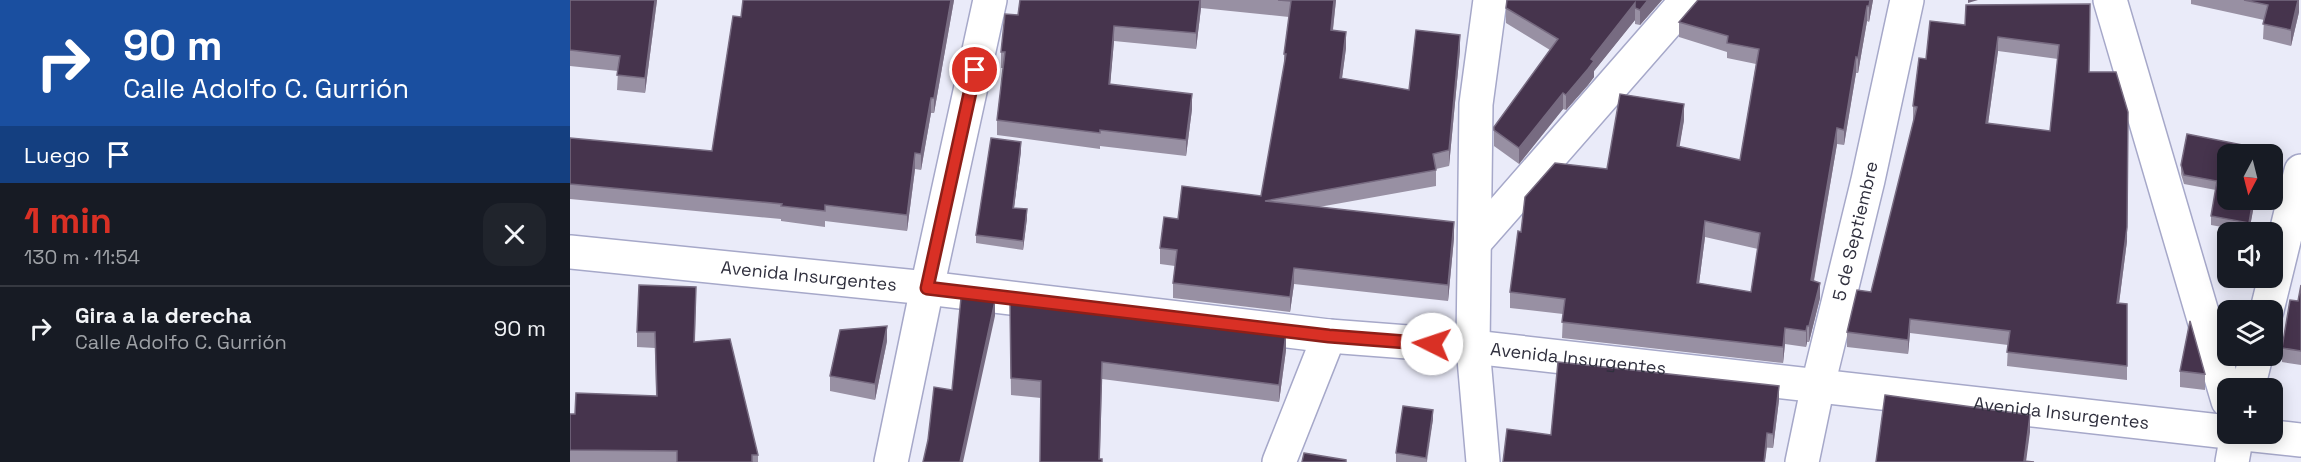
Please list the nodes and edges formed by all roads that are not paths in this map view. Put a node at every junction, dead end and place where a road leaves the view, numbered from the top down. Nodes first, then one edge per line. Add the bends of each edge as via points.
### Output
1 (1490, 0) edge
2 (1686, 0) edge
3 (1907, 0) edge
4 (2110, 0) edge
5 (982, 2) edge
6 (2301, 171) edge
7 (1476, 241) junction
8 (570, 252) edge
9 (927, 288) junction
10 (2269, 300) edge
11 (1329, 336) junction
12 (1473, 347) junction
13 (2221, 378) edge
14 (1818, 385) junction
15 (2217, 431) edge
16 (2283, 443) edge
17 (2235, 444) edge
18 (2299, 447) edge
19 (891, 462) edge
20 (1279, 462) edge
21 (1483, 462) edge
22 (1802, 462) edge
23 (2232, 462) edge

1 - 7 street via 1476,104
2 - 7 street
3 - 14 street, 5 de Septiembre
4 - 13 street
5 - 9 street
6 - 10 street
7 - 12 street
8 - 9 street, Avenida Insurgentes
9 - 11 street, Avenida Insurgentes
9 - 19 street
11 - 12 street, Avenida Insurgentes
11 - 20 street
12 - 14 street, Avenida Insurgentes
12 - 21 street
14 - 15 street, Avenida Insurgentes
14 - 22 street, 5 de Septiembre
16 - 18 street
17 - 23 street

